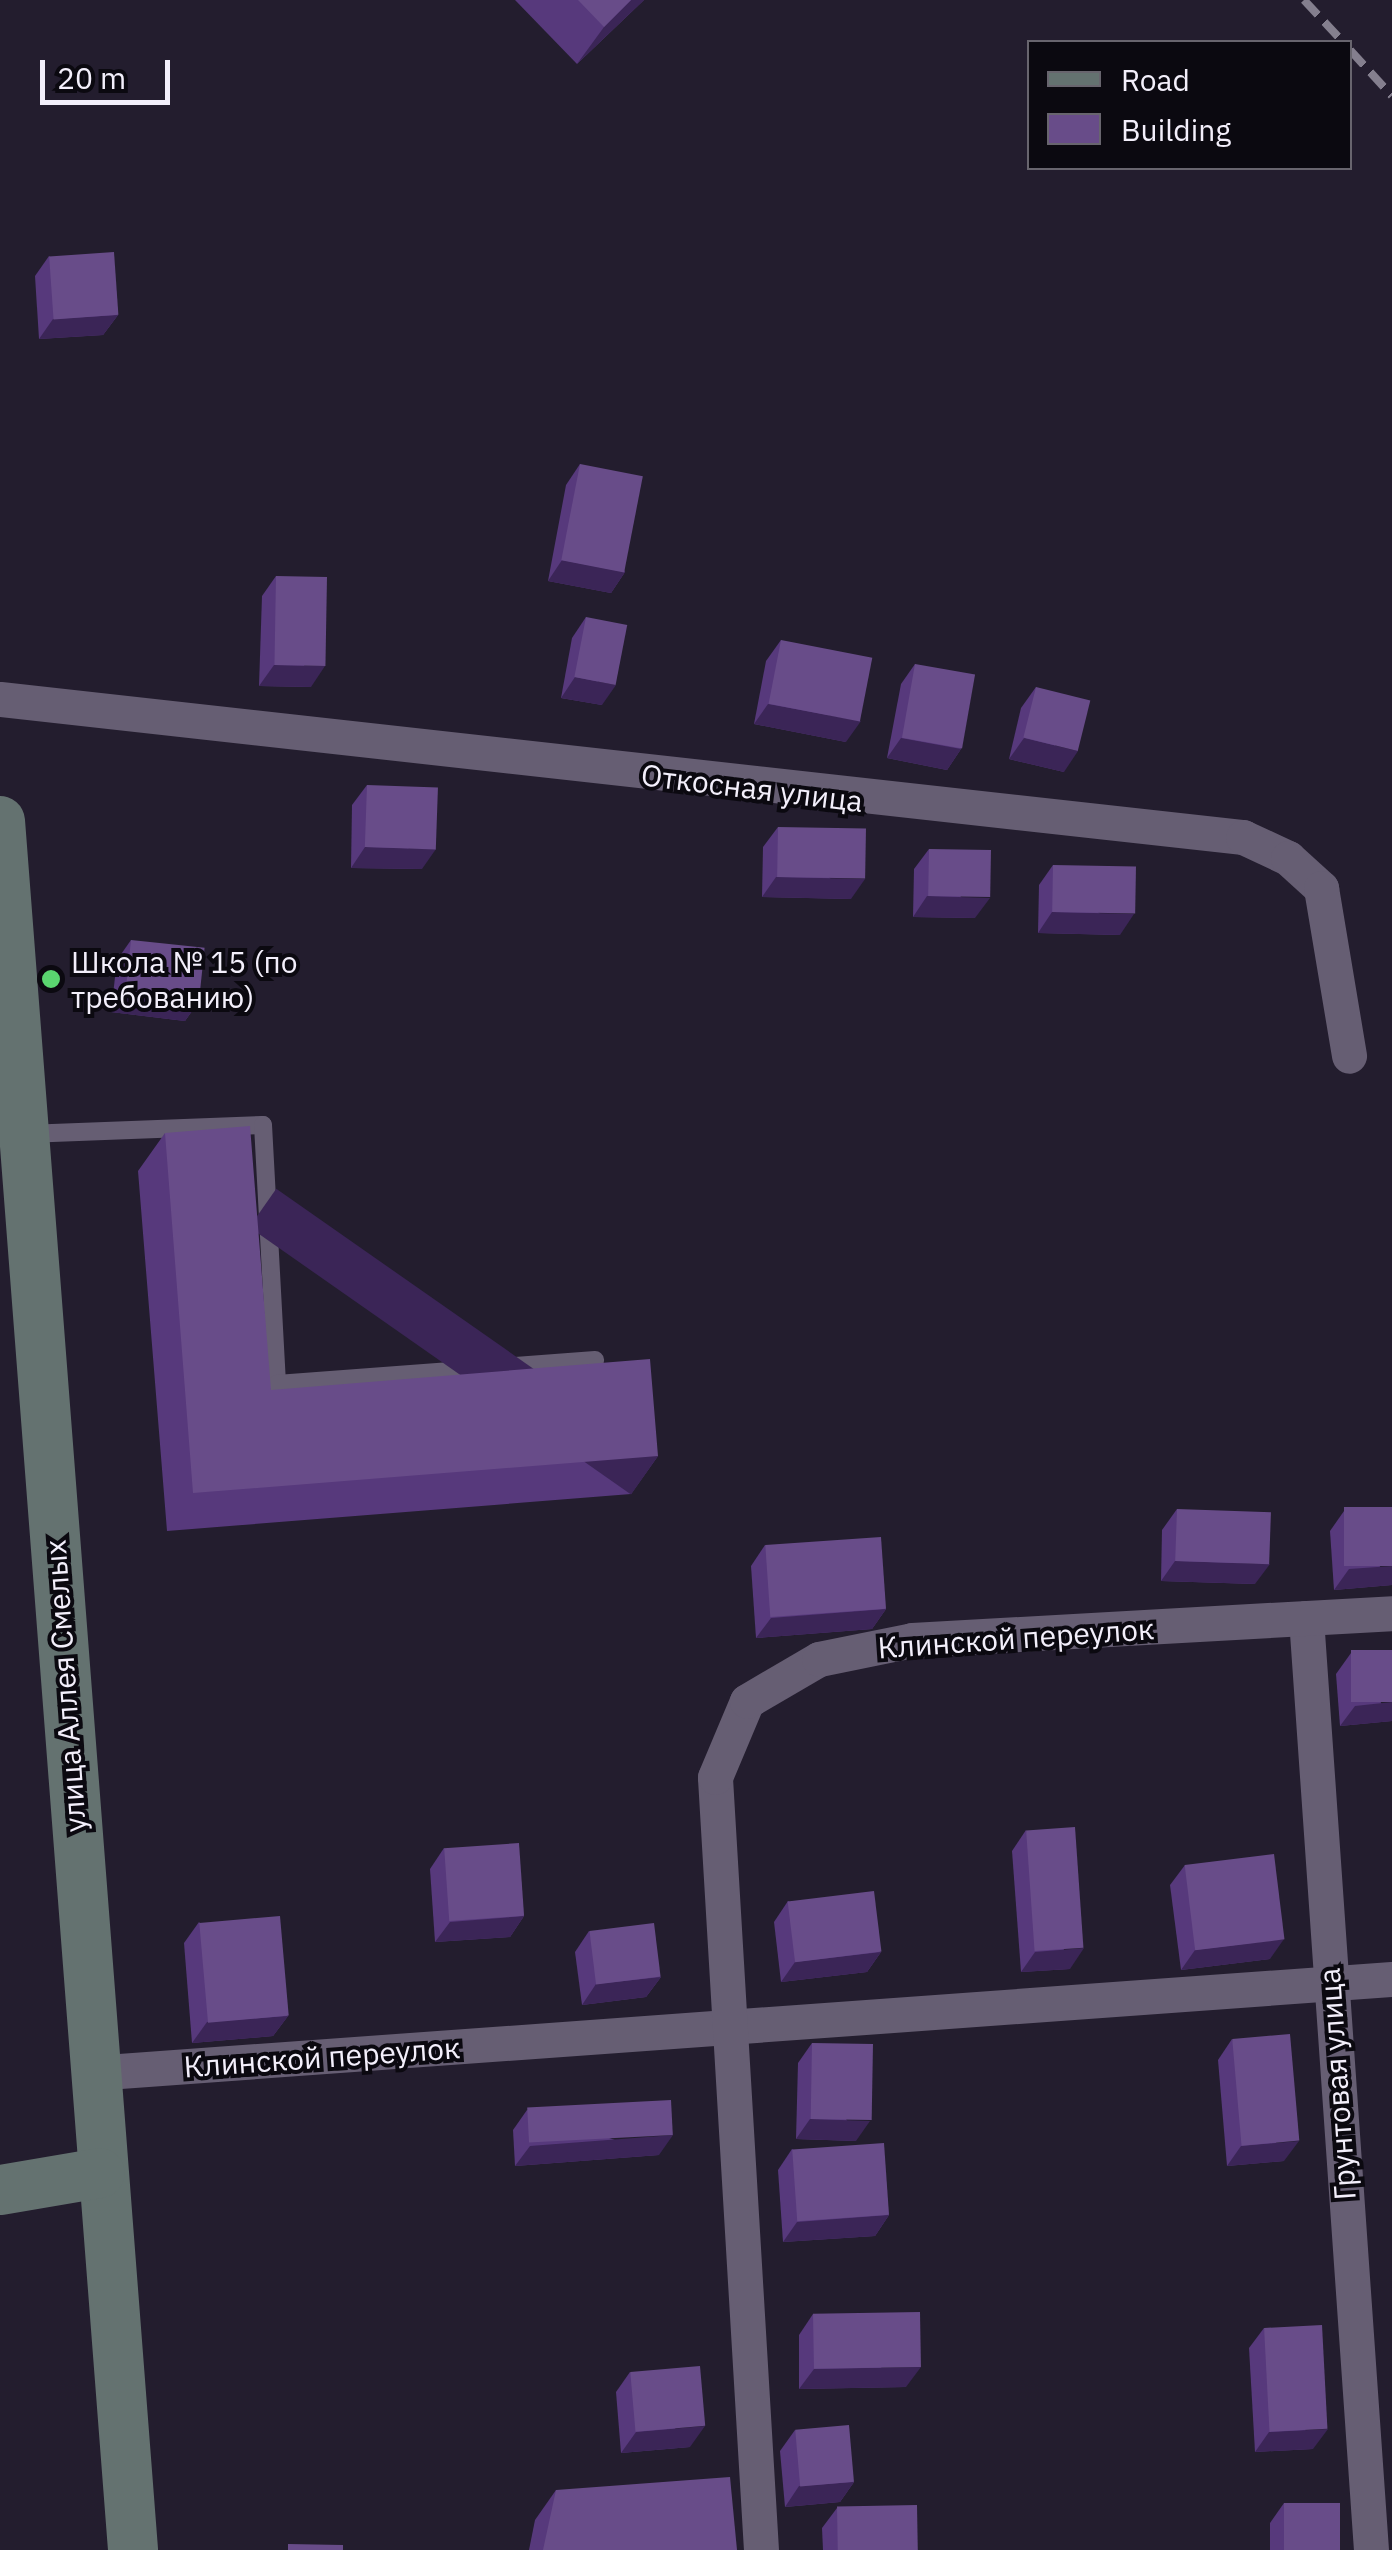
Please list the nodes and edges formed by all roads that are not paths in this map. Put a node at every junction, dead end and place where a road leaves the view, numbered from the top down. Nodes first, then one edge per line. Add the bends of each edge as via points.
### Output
1 (0, 698) edge
2 (0, 822) edge
3 (1349, 1056) dead end
4 (26, 1134) junction
5 (595, 1360) edge
6 (1392, 1614) edge
7 (1306, 1618) junction
8 (1392, 1980) edge
9 (1329, 1984) junction
10 (732, 2030) junction
11 (92, 2073) junction
12 (100, 2173) junction
13 (0, 2190) edge
14 (133, 2550) edge
15 (761, 2550) edge
16 (1372, 2550) edge

1 - 3 street, Откосная улица via 1243,837 1288,858 1321,888
2 - 4 main road, улица Аллея Смелых
4 - 5 lane via 263,1125 277,1384
4 - 11 main road, улица Аллея Смелых
6 - 7 street, Клинской переулок
7 - 9 street, Грунтовая улица
7 - 10 street, Клинской переулок via 912,1640 819,1659 747,1702 716,1777
8 - 9 street, Клинской переулок
9 - 10 street, Клинской переулок
9 - 16 street, Грунтовая улица
10 - 11 street, Клинской переулок
10 - 15 street, Клинской переулок
11 - 12 main road, улица Аллея Смелых
12 - 13 main road
12 - 14 main road, улица Аллея Смелых

